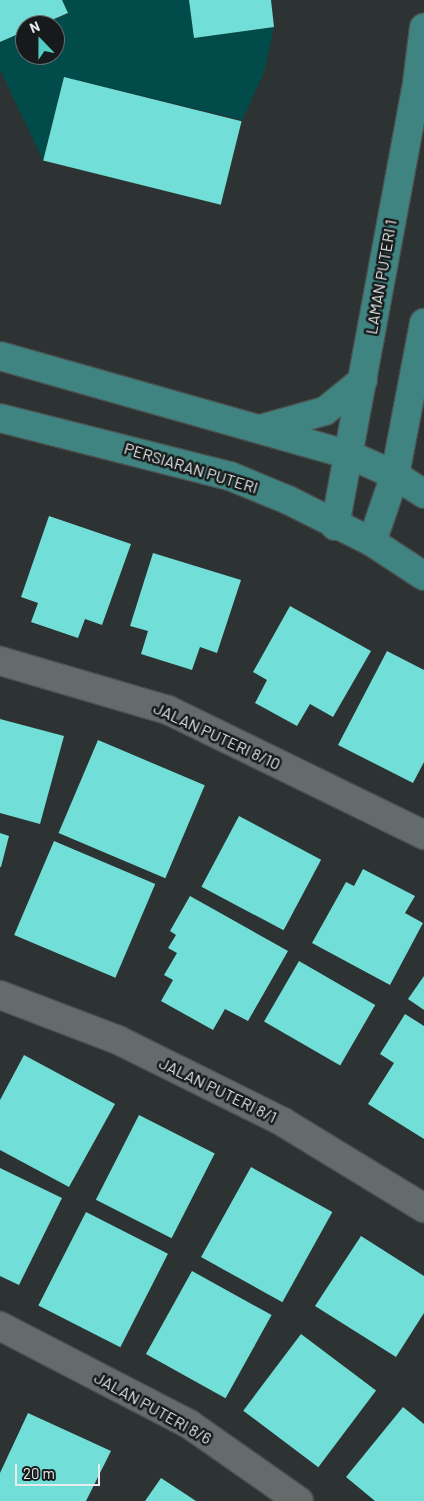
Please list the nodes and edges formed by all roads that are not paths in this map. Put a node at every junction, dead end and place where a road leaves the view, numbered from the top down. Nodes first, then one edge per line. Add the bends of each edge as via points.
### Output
1 (424, 28) edge
2 (424, 323) edge
3 (0, 356) edge
4 (363, 380) junction
5 (0, 418) edge
6 (263, 429) junction
7 (350, 455) junction
8 (395, 475) junction
9 (424, 494) edge
10 (335, 526) junction
11 (372, 542) junction
12 (424, 576) edge
13 (0, 661) edge
14 (424, 835) edge
15 (0, 994) edge
16 (424, 1208) edge
17 (0, 1326) edge
18 (299, 1501) edge

1 - 4 main road, LAMAN PUTERI 1 via 416,91
2 - 8 main road
3 - 6 main road
4 - 6 main road via 325,410
4 - 7 main road, LAMAN PUTERI 1
5 - 10 main road, PERSIARAN PUTERI via 230,476 288,500
6 - 7 main road
7 - 8 main road
7 - 10 main road, LAMAN PUTERI 1
8 - 9 main road
8 - 11 main road
10 - 11 main road, PERSIARAN PUTERI
11 - 12 main road, PERSIARAN PUTERI
13 - 14 street, JALAN PUTERI 8/10 via 168,710
15 - 16 street, JALAN PUTERI 8/1 via 118,1040 283,1122
17 - 18 street, JALAN PUTERI 8/6 via 189,1424

